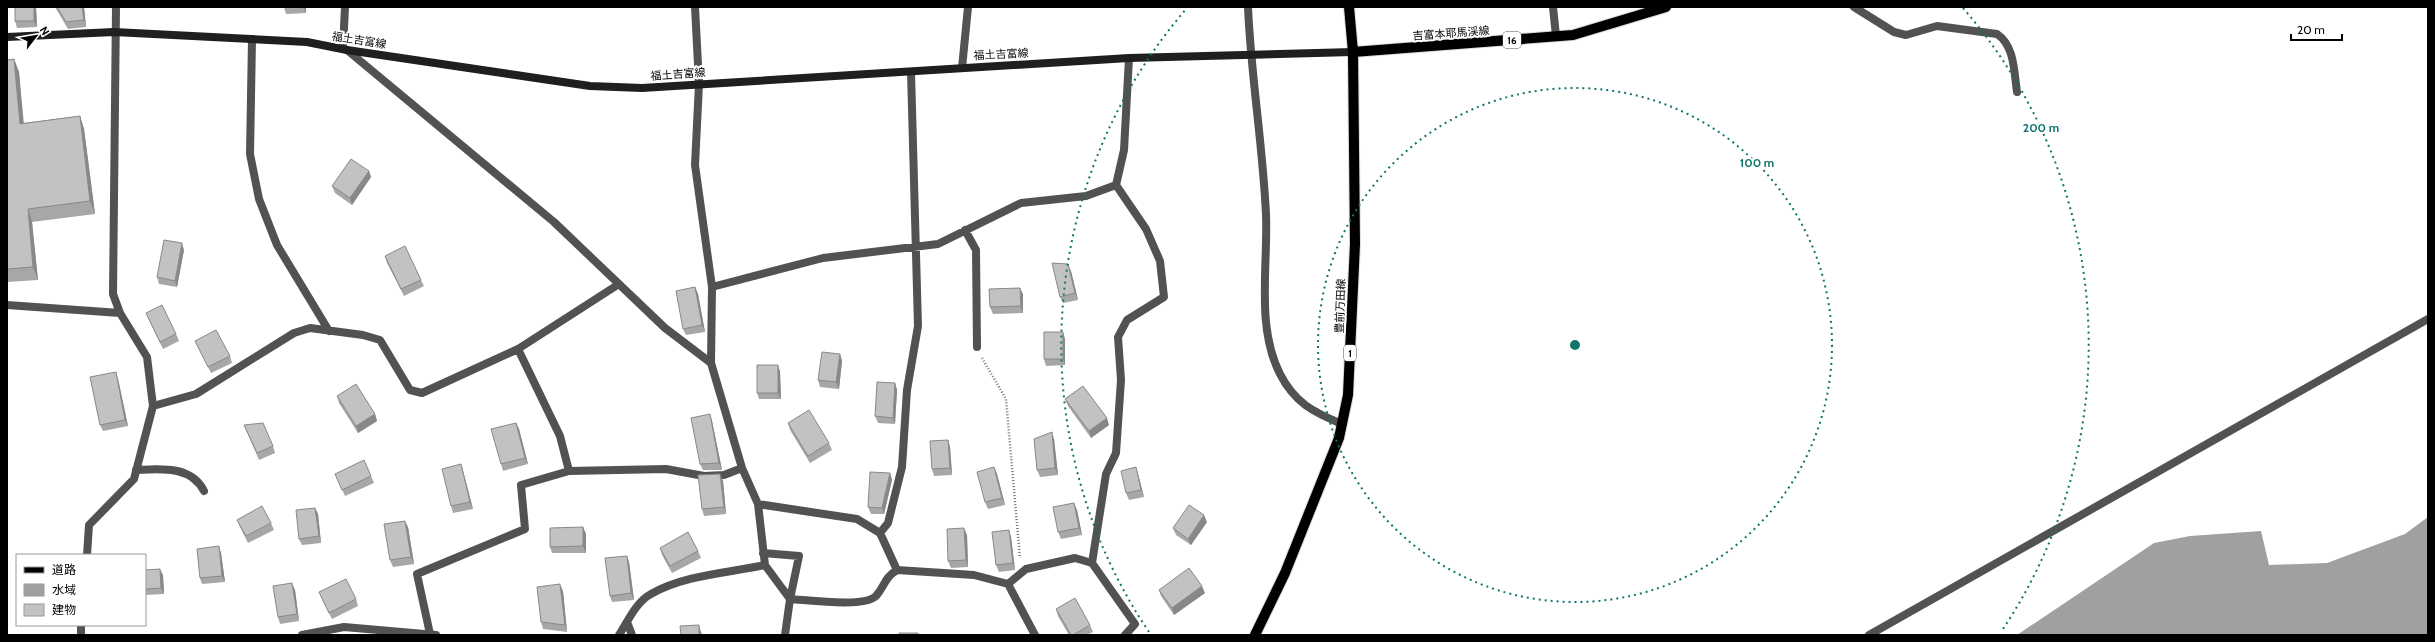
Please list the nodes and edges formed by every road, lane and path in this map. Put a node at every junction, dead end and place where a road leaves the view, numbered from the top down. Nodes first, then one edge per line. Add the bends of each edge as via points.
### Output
1 (116, 7) edge
2 (345, 7) edge
3 (695, 7) edge
4 (968, 7) edge
5 (1248, 7) edge
6 (1349, 7) edge
7 (1553, 7) edge
8 (1666, 7) edge
9 (1854, 7) edge
10 (114, 32) junction
11 (1556, 36) junction
12 (7, 37) edge
13 (252, 39) junction
14 (345, 50) junction
15 (1353, 52) junction
16 (1250, 56) junction
17 (1130, 58) junction
18 (962, 68) junction
19 (911, 72) junction
20 (699, 84) junction
21 (2017, 92) dead end
22 (1116, 185) junction
23 (965, 230) junction
24 (916, 246) junction
25 (619, 284) junction
26 (712, 287) junction
27 (7, 305) edge
28 (120, 313) junction
29 (2428, 319) edge
30 (329, 330) junction
31 (977, 347) joint
32 (518, 349) junction
33 (710, 363) junction
34 (153, 406) junction
35 (1342, 424) junction
36 (742, 468) junction
37 (136, 470) junction
38 (569, 471) junction
39 (204, 491) dead end
40 (758, 504) junction
41 (880, 533) junction
42 (763, 553) junction
43 (87, 554) edge
44 (1092, 563) junction
45 (765, 565) junction
46 (897, 570) junction
47 (1021, 573) junction
48 (1008, 584) junction
49 (790, 599) junction
50 (627, 622) junction
51 (302, 635) edge
52 (433, 635) edge
53 (619, 635) edge
54 (632, 635) edge
55 (785, 635) edge
56 (1035, 635) edge
57 (1125, 635) edge
58 (1255, 635) edge
59 (1869, 635) edge

1 - 10 street
2 - 14 street
3 - 20 street
4 - 18 street
5 - 16 street
6 - 15 main road, 豊前万田線 / 1
7 - 11 street
8 - 11 main road, 吉富本耶馬渓線 / 16 via 1573,35
9 - 21 street via 1894,32 1906,35 1937,26 1997,34 2005,40 2011,53
10 - 12 main road, 福土吉富線
10 - 13 main road, 福土吉富線
10 - 28 street via 113,294
11 - 15 main road, 吉富本耶馬渓線 / 16
13 - 14 main road, 福土吉富線 via 307,42
13 - 30 street via 250,154 259,199 277,245
14 - 20 main road, 福土吉富線 via 590,86 642,88
14 - 25 street via 554,222
15 - 16 main road, 福土吉富線
15 - 35 main road, 豊前万田線 / 1 via 1355,244 1348,395
16 - 17 main road, 福土吉富線
16 - 35 street via 1266,215 1266,321 1271,347 1280,374 1295,396 1312,412
17 - 18 main road, 福土吉富線
17 - 22 street via 1124,150
18 - 19 main road, 福土吉富線
19 - 20 main road, 福土吉富線
19 - 24 street
20 - 26 street via 695,165
22 - 23 street via 1086,196 1021,203
22 - 44 street via 1146,229 1160,261 1164,297 1128,320 1118,337 1121,380 1116,453 1106,474
23 - 24 street via 938,244
23 - 31 street via 976,250
24 - 26 street via 823,258
24 - 41 street via 918,326 907,390 902,467 888,522
25 - 32 street
25 - 33 street via 665,328
26 - 33 street
27 - 28 street
28 - 34 street via 147,357
29 - 59 street
30 - 32 street via 380,340 410,390 422,393
30 - 34 street via 310,328 294,333 196,394
31 - 47 path via 1006,398
32 - 38 street via 560,436
33 - 36 street
34 - 37 street
35 - 58 main road, 豊前万田線 / 1 via 1339,438 1285,573
36 - 38 street via 724,475 704,476 666,469
36 - 40 street
37 - 39 street via 170,469 187,474 199,482
37 - 43 street via 134,479 89,525
38 - 52 street via 521,485 525,529 417,574
40 - 41 street via 857,519
40 - 42 street
41 - 46 street
42 - 45 street
42 - 49 street via 799,556
44 - 47 street via 1075,558 1026,569
44 - 57 street via 1135,624
45 - 49 street
45 - 50 street via 686,581 650,594
46 - 48 street via 974,575
46 - 49 street via 887,576 875,597 861,603
47 - 48 street
48 - 56 street
49 - 55 street
50 - 53 street
50 - 54 street
51 - 52 street via 344,627

